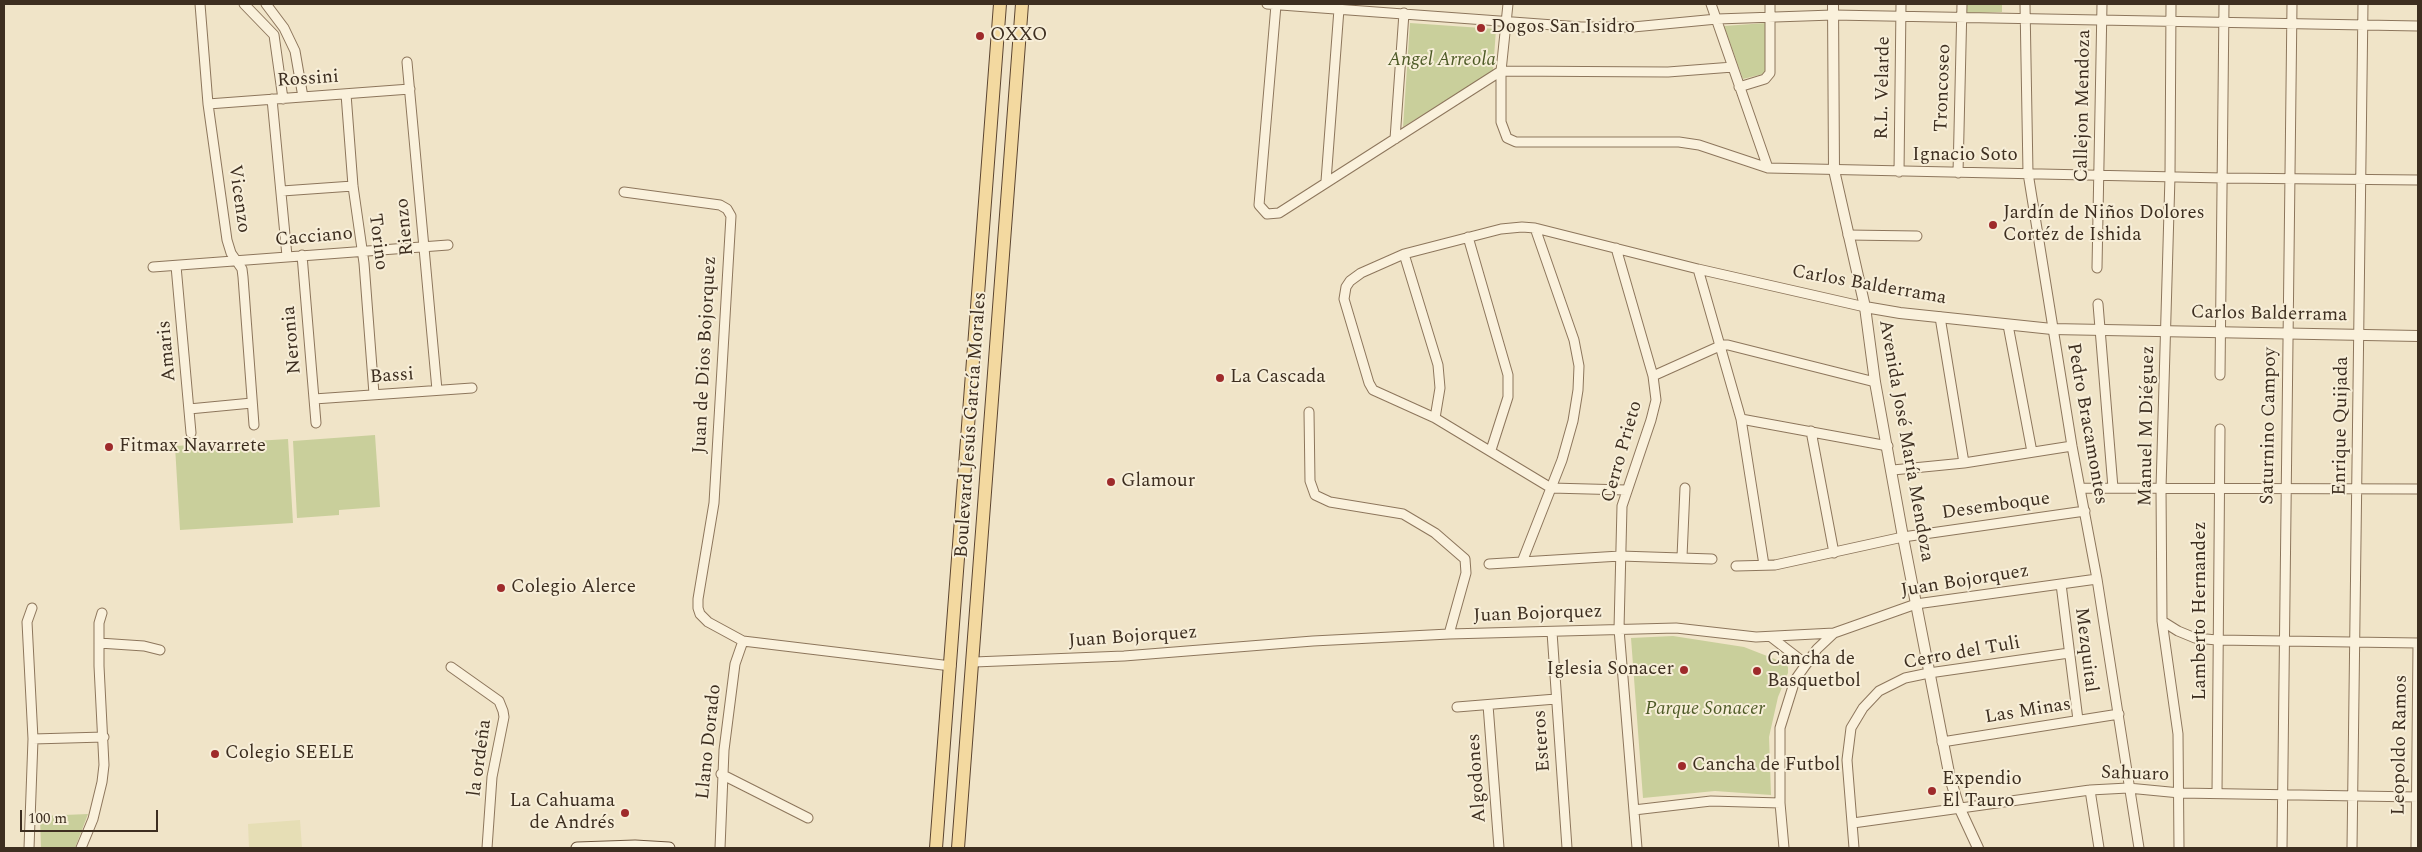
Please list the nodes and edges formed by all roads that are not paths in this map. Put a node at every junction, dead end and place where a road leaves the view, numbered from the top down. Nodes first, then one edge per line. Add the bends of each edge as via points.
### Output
1 (200, 4) edge
2 (244, 4) edge
3 (266, 4) edge
4 (1000, 4) edge
5 (1022, 4) edge
6 (1272, 4) edge
7 (1508, 4) edge
8 (1711, 4) edge
9 (1770, 4) edge
10 (1833, 4) edge
11 (1901, 4) edge
12 (1962, 4) edge
13 (2025, 4) edge
14 (2102, 4) edge
15 (2171, 4) edge
16 (2224, 4) edge
17 (2292, 4) edge
18 (2363, 4) edge
19 (1339, 9) junction
20 (1404, 14) junction
21 (1833, 15) junction
22 (1901, 16) junction
23 (1770, 18) junction
24 (1962, 18) junction
25 (2025, 18) junction
26 (1717, 19) junction
27 (2102, 20) junction
28 (2171, 21) junction
29 (1505, 22) junction
30 (2224, 22) junction
31 (2292, 23) junction
32 (2363, 25) junction
33 (2418, 26) edge
34 (284, 28) junction
35 (274, 35) junction
36 (996, 55) junction
37 (1018, 58) junction
38 (407, 62) dead end
39 (1733, 68) junction
40 (1501, 72) junction
41 (1739, 87) junction
42 (410, 89) junction
43 (346, 94) junction
44 (303, 97) junction
45 (272, 99) junction
46 (283, 99) junction
47 (208, 104) junction
48 (1395, 140) junction
49 (1768, 168) junction
50 (1834, 170) junction
51 (1899, 172) junction
52 (1958, 173) junction
53 (2028, 173) junction
54 (2100, 176) junction
55 (2170, 176) junction
56 (2222, 178) junction
57 (2289, 179) junction
58 (2361, 179) junction
59 (2418, 180) edge
60 (1326, 182) junction
61 (353, 186) junction
62 (282, 192) junction
63 (624, 192) dead end
64 (1536, 228) junction
65 (1848, 235) junction
66 (1917, 236) dead end
67 (1468, 237) junction
68 (448, 245) dead end
69 (424, 246) junction
70 (1616, 248) junction
71 (361, 250) junction
72 (1404, 254) junction
73 (302, 255) junction
74 (287, 256) junction
75 (238, 261) junction
76 (176, 266) junction
77 (153, 267) dead end
78 (2097, 268) dead end
79 (1698, 269) junction
80 (2098, 304) dead end
81 (1865, 307) junction
82 (1940, 317) junction
83 (2008, 325) junction
84 (2052, 329) junction
85 (2099, 331) junction
86 (2166, 332) junction
87 (2221, 332) junction
88 (2287, 333) junction
89 (2360, 334) junction
90 (2418, 336) edge
91 (1722, 345) junction
92 (2220, 375) dead end
93 (1653, 376) junction
94 (1876, 382) junction
95 (472, 388) dead end
96 (437, 390) junction
97 (374, 394) junction
98 (314, 399) junction
99 (252, 403) junction
100 (189, 409) junction
101 (1309, 412) dead end
102 (1435, 418) junction
103 (1741, 419) junction
104 (316, 423) dead end
105 (254, 425) dead end
106 (2220, 429) dead end
107 (1811, 431) junction
108 (191, 433) dead end
109 (1888, 446) junction
110 (2072, 446) junction
111 (1491, 450) junction
112 (2032, 452) junction
113 (1964, 463) junction
114 (1893, 470) junction
115 (1551, 488) junction
116 (1685, 488) dead end
117 (2080, 488) junction
118 (2113, 488) junction
119 (2161, 488) junction
120 (2218, 488) junction
121 (2285, 488) junction
122 (2357, 488) junction
123 (2418, 489) edge
124 (1626, 490) junction
125 (2085, 511) junction
126 (1903, 537) junction
127 (1834, 553) junction
128 (1620, 556) junction
129 (1682, 556) junction
130 (1712, 559) dead end
131 (1522, 562) junction
132 (1489, 564) dead end
133 (1764, 565) junction
134 (1736, 566) dead end
135 (2097, 579) junction
136 (2061, 584) junction
137 (1916, 604) junction
138 (32, 608) dead end
139 (102, 613) dead end
140 (2162, 621) junction
141 (1620, 629) junction
142 (1552, 632) junction
143 (1834, 633) junction
144 (1449, 634) junction
145 (1771, 637) junction
146 (2217, 640) junction
147 (743, 641) junction
148 (99, 642) junction
149 (2284, 642) junction
150 (2355, 642) junction
151 (2418, 643) edge
152 (160, 650) dead end
153 (2069, 653) junction
154 (974, 662) junction
155 (1806, 664) junction
156 (951, 666) junction
157 (451, 668) dead end
158 (1929, 673) junction
159 (1556, 699) junction
160 (1488, 705) junction
161 (1457, 707) dead end
162 (2118, 714) junction
163 (2078, 720) junction
164 (104, 736) junction
165 (33, 739) junction
166 (1942, 742) junction
167 (721, 774) junction
168 (2128, 788) junction
169 (2090, 790) junction
170 (2180, 793) junction
171 (2217, 793) junction
172 (2282, 795) junction
173 (2353, 796) junction
174 (2417, 797) edge
175 (1780, 803) junction
176 (1959, 808) junction
177 (1634, 810) junction
178 (808, 818) dead end
179 (1853, 823) junction
180 (29, 848) edge
181 (81, 848) edge
182 (487, 848) edge
183 (577, 848) edge
184 (669, 848) edge
185 (720, 848) edge
186 (936, 848) edge
187 (958, 848) edge
188 (1499, 848) edge
189 (1567, 848) edge
190 (1637, 848) edge
191 (1784, 848) edge
192 (1854, 848) edge
193 (1978, 848) edge
194 (2099, 848) edge
195 (2138, 848) edge
196 (2179, 848) edge
197 (2282, 848) edge
198 (2352, 848) edge
199 (2416, 848) edge

1 - 47 street, Vicenzo
2 - 35 street
3 - 34 street
4 - 36 main road, Boulevard Jesús García Morales
5 - 37 main road, Boulevard Jesús García Morales
6 - 19 street
6 - 60 street via 1259,205 1267,214 1278,213
7 - 29 street
8 - 26 street
9 - 23 street
10 - 21 street, Avenida José María Mendoza
11 - 22 street, R.L. Velarde
12 - 24 street, Troncoseo
13 - 25 street, Pedro Bracamontes
14 - 27 street, Callejon Mendoza
15 - 28 street, Manuel M Diéguez
16 - 30 street
17 - 31 street, Saturnino Campoy
18 - 32 street, Enrique Quijada
19 - 20 street
19 - 60 street
20 - 29 street
20 - 48 street
21 - 22 street
21 - 23 street
21 - 50 street, Avenida José María Mendoza
22 - 24 street
22 - 51 street, R.L. Velarde
23 - 26 street
23 - 41 street via 1768,77
24 - 25 street
24 - 52 street, Troncoseo
25 - 27 street
25 - 53 street, Pedro Bracamontes
26 - 29 street via 1633,27
26 - 39 street
27 - 28 street
27 - 54 street, Callejon Mendoza
28 - 30 street
28 - 55 street, Manuel M Diéguez
29 - 40 street
30 - 31 street
30 - 56 street
31 - 32 street
31 - 57 street, Saturnino Campoy
32 - 33 street
32 - 58 street, Enrique Quijada
34 - 35 street
34 - 44 street via 295,51
35 - 46 street
36 - 37 main road
36 - 156 main road, Boulevard Jesús García Morales
37 - 154 main road, Boulevard Jesús García Morales
38 - 42 street, Rienzo
39 - 40 street via 1668,72
39 - 41 street
40 - 48 street
40 - 49 street, Ignacio Soto via 1501,122 1507,138 1516,142 1679,142 1699,145
41 - 49 street
42 - 43 street, Rossini
42 - 69 street, Rienzo
43 - 44 street, Rossini
43 - 61 street, Torino
44 - 46 street, Rossini
45 - 46 street, Rossini
45 - 47 street, Rossini
45 - 62 street
47 - 75 street, Vicenzo via 227,240 231,254
48 - 60 street
49 - 50 street, Ignacio Soto
50 - 51 street, Ignacio Soto
50 - 65 street, Avenida José María Mendoza
51 - 52 street, Ignacio Soto
52 - 53 street, Ignacio Soto
53 - 54 street, Ignacio Soto
53 - 84 street, Pedro Bracamontes
54 - 55 street, Ignacio Soto
54 - 78 street, Callejon Mendoza
55 - 56 street, Ignacio Soto
55 - 86 street, Manuel M Diéguez
56 - 57 street, Ignacio Soto
56 - 87 street
57 - 58 street, Ignacio Soto
57 - 88 street, Saturnino Campoy
58 - 59 street, Ignacio Soto
58 - 89 street, Enrique Quijada
61 - 62 street
61 - 71 street, Torino
62 - 74 street
63 - 147 street, Juan de Dios Bojorquez via 720,205 731,216 714,503 698,608 708,622
64 - 67 street, Carlos Balderrama via 1501,229
64 - 70 street, Carlos Balderrama
64 - 115 street via 1574,340 1579,366 1573,421
65 - 66 street
65 - 81 street, Avenida José María Mendoza
67 - 72 street, Carlos Balderrama
67 - 111 street via 1508,375 1508,397
68 - 69 street, Cacciano
69 - 71 street, Cacciano
69 - 96 street, Rienzo
70 - 79 street, Carlos Balderrama
70 - 93 street, Cerro Prieto
71 - 73 street, Cacciano
71 - 97 street, Torino
72 - 102 street via 1438,365 1440,388
72 - 102 street, Carlos Balderrama via 1350,281 1344,299 1373,390
73 - 74 street, Cacciano
73 - 98 street, Neronia
74 - 75 street, Cacciano
75 - 76 street, Cacciano
75 - 99 street, Vicenzo via 243,277
76 - 77 street, Cacciano
76 - 100 street, Amaris
79 - 81 street, Carlos Balderrama
79 - 91 street
80 - 85 street
81 - 82 street, Carlos Balderrama
81 - 94 street, Avenida José María Mendoza
82 - 83 street, Carlos Balderrama
82 - 113 street
83 - 84 street, Carlos Balderrama
83 - 112 street
84 - 85 street, Carlos Balderrama
84 - 110 street, Pedro Bracamontes
85 - 86 street, Carlos Balderrama
85 - 118 street
86 - 87 street, Carlos Balderrama
86 - 119 street, Manuel M Diéguez
87 - 88 street, Carlos Balderrama
87 - 92 street
88 - 89 street, Carlos Balderrama
88 - 121 street, Saturnino Campoy
89 - 90 street, Carlos Balderrama
89 - 122 street, Enrique Quijada
91 - 93 street
91 - 94 street
91 - 103 street
93 - 124 street, Cerro Prieto via 1656,400
94 - 109 street, Avenida José María Mendoza
95 - 96 street, Bassi
96 - 97 street, Bassi
97 - 98 street, Bassi
98 - 104 street, Neronia
99 - 100 street
99 - 105 street, Vicenzo
100 - 108 street, Amaris
101 - 144 street via 1310,481 1316,495 1330,502 1403,514 1435,533 1465,560 1466,573
102 - 111 street
103 - 107 street
103 - 133 street
106 - 120 street, Lamberto Hernandez
107 - 109 street
107 - 127 street
109 - 114 street, Avenida José María Mendoza
110 - 112 street
110 - 117 street, Pedro Bracamontes
111 - 115 street
112 - 113 street
113 - 114 street
114 - 126 street, Avenida José María Mendoza
115 - 124 street
115 - 131 street
116 - 129 street
117 - 118 street
117 - 125 street, Pedro Bracamontes
118 - 119 street
119 - 120 street
119 - 140 street, Manuel M Diéguez
120 - 121 street
120 - 146 street, Lamberto Hernandez
121 - 122 street
121 - 149 street, Saturnino Campoy
122 - 123 street
122 - 150 street, Enrique Quijada
124 - 128 street, Cerro Prieto via 1622,506
125 - 126 street, Desemboque
125 - 135 street, Pedro Bracamontes
126 - 127 street, Desemboque
126 - 137 street, Avenida José María Mendoza
127 - 133 street, Desemboque
128 - 129 street
128 - 131 street
128 - 141 street, Cerro Prieto
129 - 130 street
131 - 132 street
133 - 134 street, Desemboque
135 - 136 street, Juan Bojorquez
135 - 162 street, Pedro Bracamontes
136 - 137 street, Juan Bojorquez
136 - 153 street, Mezquital
137 - 143 street, Juan Bojorquez
137 - 158 street, Avenida José María Mendoza
138 - 165 street via 27,622 27,643
139 - 148 street
140 - 146 street via 2195,638
140 - 170 street, Manuel M Diéguez via 2178,734
141 - 142 street, Juan Bojorquez
141 - 145 street, Juan Bojorquez via 1696,628
141 - 177 street, Cerro Prieto
142 - 144 street, Juan Bojorquez
142 - 159 street, Esteros
143 - 145 street, Juan Bojorquez
143 - 155 street
144 - 154 street, Juan Bojorquez via 1124,656
145 - 155 street
146 - 149 street
146 - 171 street, Lamberto Hernandez
147 - 156 street
147 - 167 street, Llano Dorado via 732,681
148 - 152 street
148 - 164 street
149 - 150 street
149 - 172 street, Saturnino Campoy
150 - 151 street
150 - 173 street, Enrique Quijada
151 - 174 street, Leopoldo Ramos
153 - 158 street, Cerro del Tuli
153 - 163 street, Mezquital
154 - 187 main road, Boulevard Jesús García Morales
155 - 175 street via 1795,680 1780,728
156 - 186 main road, Boulevard Jesús García Morales
157 - 182 street, la ordeña via 499,701 503,711 492,777
158 - 166 street, Avenida José María Mendoza
158 - 179 street, Cerro del Tuli via 1905,678 1879,691 1851,728 1848,760
159 - 160 street
159 - 189 street, Esteros
160 - 161 street
160 - 188 street, Algodones
162 - 163 street, Las Minas
162 - 168 street, Pedro Bracamontes
163 - 166 street, Las Minas
164 - 165 street
164 - 181 street via 102,782 93,819
165 - 180 street
166 - 176 street, Avenida José María Mendoza
167 - 178 street
167 - 185 street, Llano Dorado
168 - 169 street, Sahuaro
168 - 170 street, Sahuaro
168 - 195 street, Pedro Bracamontes
169 - 176 street, Sahuaro
169 - 194 street
170 - 171 street, Sahuaro
170 - 196 street, Manuel M Diéguez
171 - 172 street, Sahuaro
172 - 173 street, Sahuaro
172 - 197 street, Saturnino Campoy
173 - 174 street, Sahuaro
173 - 198 street, Enrique Quijada
174 - 199 street, Leopoldo Ramos
175 - 177 street via 1710,801
175 - 191 street
176 - 179 street, Sahuaro
176 - 193 street, Avenida José María Mendoza
177 - 190 street, Cerro Prieto
179 - 192 street, Cerro del Tuli
183 - 184 main road

